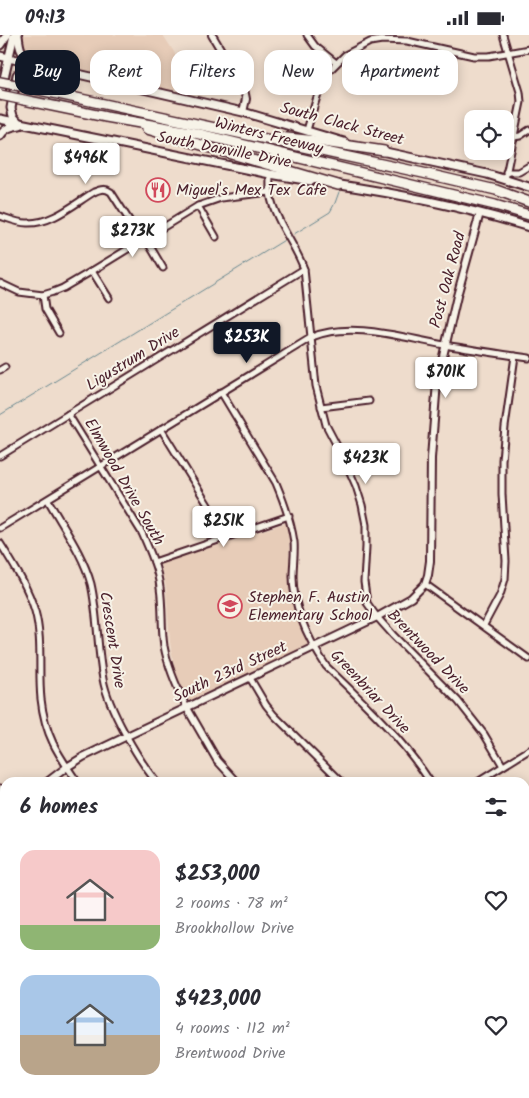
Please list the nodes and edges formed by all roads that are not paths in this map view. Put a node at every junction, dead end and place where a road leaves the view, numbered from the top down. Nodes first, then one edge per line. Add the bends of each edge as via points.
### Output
1 (7, 35) edge
2 (14, 35) edge
3 (18, 35) edge
4 (212, 35) edge
5 (307, 35) edge
6 (503, 35) edge
7 (0, 45) edge
8 (529, 49) edge
9 (21, 50) edge
10 (509, 53) junction
11 (0, 56) edge
12 (9, 58) junction
13 (15, 59) edge
14 (336, 63) junction
15 (80, 74) edge
16 (0, 82) edge
17 (15, 86) edge
18 (0, 95) edge
19 (243, 111) junction
20 (106, 117) junction
21 (0, 119) edge
22 (23, 124) junction
23 (198, 125) junction
24 (307, 130) junction
25 (529, 130) edge
26 (0, 136) edge
27 (514, 137) joint
28 (384, 151) junction
29 (509, 160) edge
30 (529, 166) edge
31 (506, 172) junction
32 (270, 174) junction
33 (505, 180) junction
34 (338, 185) junction
35 (529, 187) edge
36 (270, 192) junction
37 (529, 202) edge
38 (198, 206) junction
39 (480, 213) junction
40 (529, 215) edge
41 (0, 216) edge
42 (529, 227) edge
43 (216, 237) dead end
44 (143, 239) junction
45 (163, 268) dead end
46 (304, 269) junction
47 (92, 271) junction
48 (0, 283) edge
49 (43, 295) junction
50 (109, 298) dead end
51 (59, 333) dead end
52 (312, 337) junction
53 (445, 345) junction
54 (515, 356) junction
55 (529, 358) edge
56 (220, 392) junction
57 (369, 401) dead end
58 (321, 407) junction
59 (68, 414) junction
60 (161, 429) junction
61 (0, 456) edge
62 (101, 466) junction
63 (48, 500) junction
64 (289, 516) junction
65 (0, 528) edge
66 (222, 538) junction
67 (0, 543) edge
68 (154, 562) junction
69 (425, 584) junction
70 (377, 617) junction
71 (484, 625) junction
72 (315, 647) junction
73 (529, 659) edge
74 (250, 678) junction
75 (187, 708) junction
76 (127, 736) junction
77 (529, 750) edge
78 (504, 766) junction
79 (67, 767) junction
80 (54, 777) edge
81 (74, 777) edge
82 (153, 777) edge
83 (233, 777) edge
84 (336, 777) edge
85 (427, 777) edge
86 (486, 777) edge

1 - 7 main road
2 - 12 main road
3 - 9 main road
4 - 19 street via 244,89
5 - 14 street
6 - 10 street
8 - 10 street
10 - 14 street via 474,56 407,41 382,40 360,46
10 - 27 street via 520,92 520,113
11 - 12 main road, South Clack Street
12 - 13 main road, South Clack Street
12 - 18 main road
14 - 24 street via 323,77
15 - 19 main road, South Clack Street
16 - 23 highway, Winters Freeway, bridge
17 - 22 main road via 11,107 13,115
18 - 20 highway, Winters Freeway, bridge
19 - 24 main road, South Clack Street
20 - 34 highway
20 - 40 highway, Winters Freeway via 191,133
21 - 22 main road, South Danville Drive
22 - 26 main road via 10,127
22 - 32 main road, South Danville Drive
23 - 28 highway
23 - 37 highway, Winters Freeway via 496,190
24 - 28 main road, South Clack Street
25 - 27 street
28 - 33 main road, South Clack Street
29 - 31 street
30 - 31 street via 519,172
31 - 33 street
32 - 34 main road, South Danville Drive
32 - 36 street, Brentwood Drive
33 - 35 main road, South Clack Street
34 - 39 main road, South Danville Drive via 406,195
36 - 38 street via 221,198
36 - 46 street, Brentwood Drive via 276,212
38 - 43 street
38 - 44 street
39 - 42 main road, South Danville Drive
39 - 53 street, Post Oak Road
41 - 44 street via 25,223 41,222 94,192 107,189
44 - 45 street
44 - 47 street
46 - 52 street, Brentwood Drive
46 - 59 street, Ligustrum Drive
47 - 49 street via 63,288
47 - 50 street
48 - 49 street via 19,292
49 - 51 street via 46,309
52 - 53 street via 338,330
52 - 56 street
52 - 58 street, Brentwood Drive
53 - 54 street
53 - 69 street, Post Oak Road via 435,407 430,561
54 - 55 street
54 - 71 street via 502,460 505,579
56 - 60 street
56 - 64 street, Greenbriar Drive via 276,483
57 - 58 street
58 - 70 street, Brentwood Drive via 362,505 366,525 364,582 368,603
59 - 61 street, Ligustrum Drive
59 - 62 street, Elmwood Drive South
60 - 62 street
60 - 66 street via 208,505
62 - 63 street
62 - 68 street, Elmwood Drive South via 142,533
63 - 65 street
63 - 76 street, Crescent Drive via 81,559 90,583 104,685
64 - 66 street
64 - 72 street, Greenbriar Drive via 294,541 296,598 300,616
66 - 68 street
67 - 79 street via 20,576 34,610 39,629 44,720 52,743
68 - 75 street, Elmwood Drive South via 160,589 164,646
69 - 70 street, South 23rd Street via 411,598
69 - 71 street
70 - 72 street, South 23rd Street
70 - 78 street, Brentwood Drive via 463,706
71 - 73 street
72 - 74 street, South 23rd Street
72 - 85 street, Greenbriar Drive via 326,666 383,724
74 - 75 street, South 23rd Street
74 - 84 street via 274,715
75 - 76 street, South 23rd Street
75 - 83 street, Elmwood Drive South via 217,759
76 - 79 street, South 23rd Street
76 - 82 street, Crescent Drive
77 - 78 street
78 - 86 street
79 - 80 street, South 23rd Street
79 - 81 street

